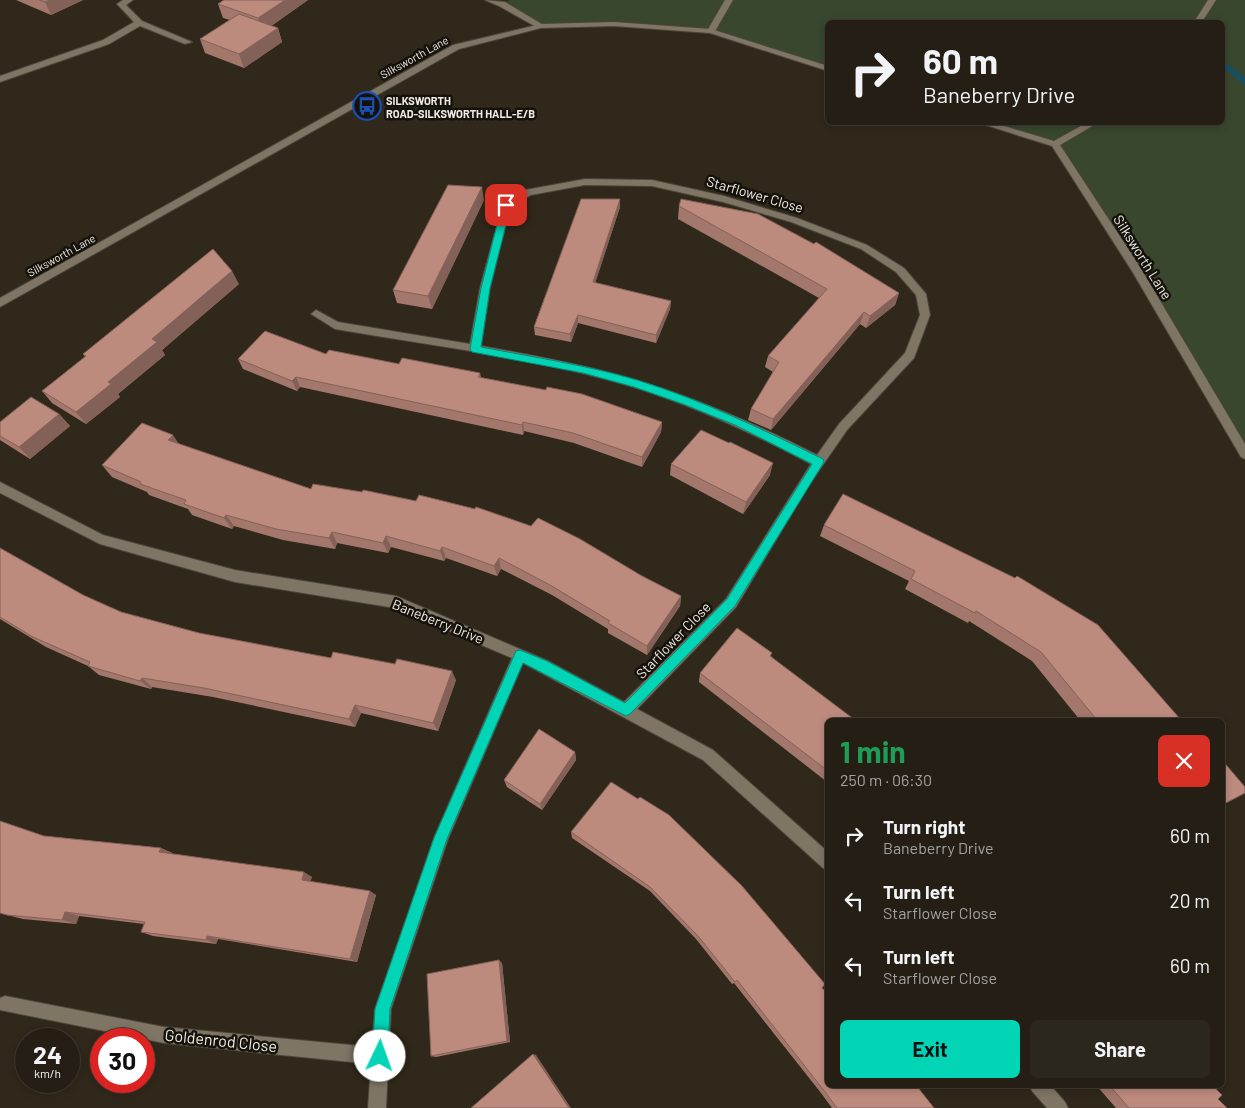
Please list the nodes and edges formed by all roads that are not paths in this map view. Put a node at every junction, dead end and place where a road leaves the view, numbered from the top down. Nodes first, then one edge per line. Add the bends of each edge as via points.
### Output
1 (129, 0) edge
2 (489, 0) edge
3 (729, 0) edge
4 (1212, 0) edge
5 (1199, 20) edge
6 (140, 23) junction
7 (541, 26) junction
8 (711, 31) junction
9 (188, 42) dead end
10 (825, 69) edge
11 (0, 79) edge
12 (990, 125) edge
13 (1090, 125) edge
14 (1055, 144) junction
15 (0, 303) edge
16 (316, 314) dead end
17 (475, 349) junction
18 (1245, 454) edge
19 (819, 462) junction
20 (0, 487) edge
21 (520, 655) junction
22 (626, 710) junction
23 (825, 860) edge
24 (5, 1004) dead end
25 (380, 1056) junction
26 (1041, 1088) edge
27 (377, 1108) edge
28 (1059, 1108) edge

1 - 6 street via 121,4
2 - 7 street
3 - 8 street
4 - 5 street
6 - 9 street
6 - 11 street via 106,42
7 - 8 street, Silksworth Lane via 614,24
7 - 15 street, Silksworth Lane via 456,47
8 - 10 street, Silksworth Lane
12 - 14 street
13 - 14 street
14 - 18 street, Silksworth Lane via 1136,269
16 - 17 street via 336,325
17 - 19 street via 583,370 687,401 739,422
17 - 19 street, Starflower Close via 485,288 506,205 528,192 585,182 652,183 724,199 794,220 864,247 900,270 921,294 925,315 910,355 843,427
19 - 22 street, Starflower Close via 731,603
20 - 21 street, Baneberry Drive via 100,540 235,576 396,602
21 - 22 street, Baneberry Drive
21 - 25 street via 441,838 382,1009
22 - 23 street, Baneberry Drive via 708,755
24 - 25 street, Goldenrod Close via 164,1035
25 - 27 street
26 - 28 street

